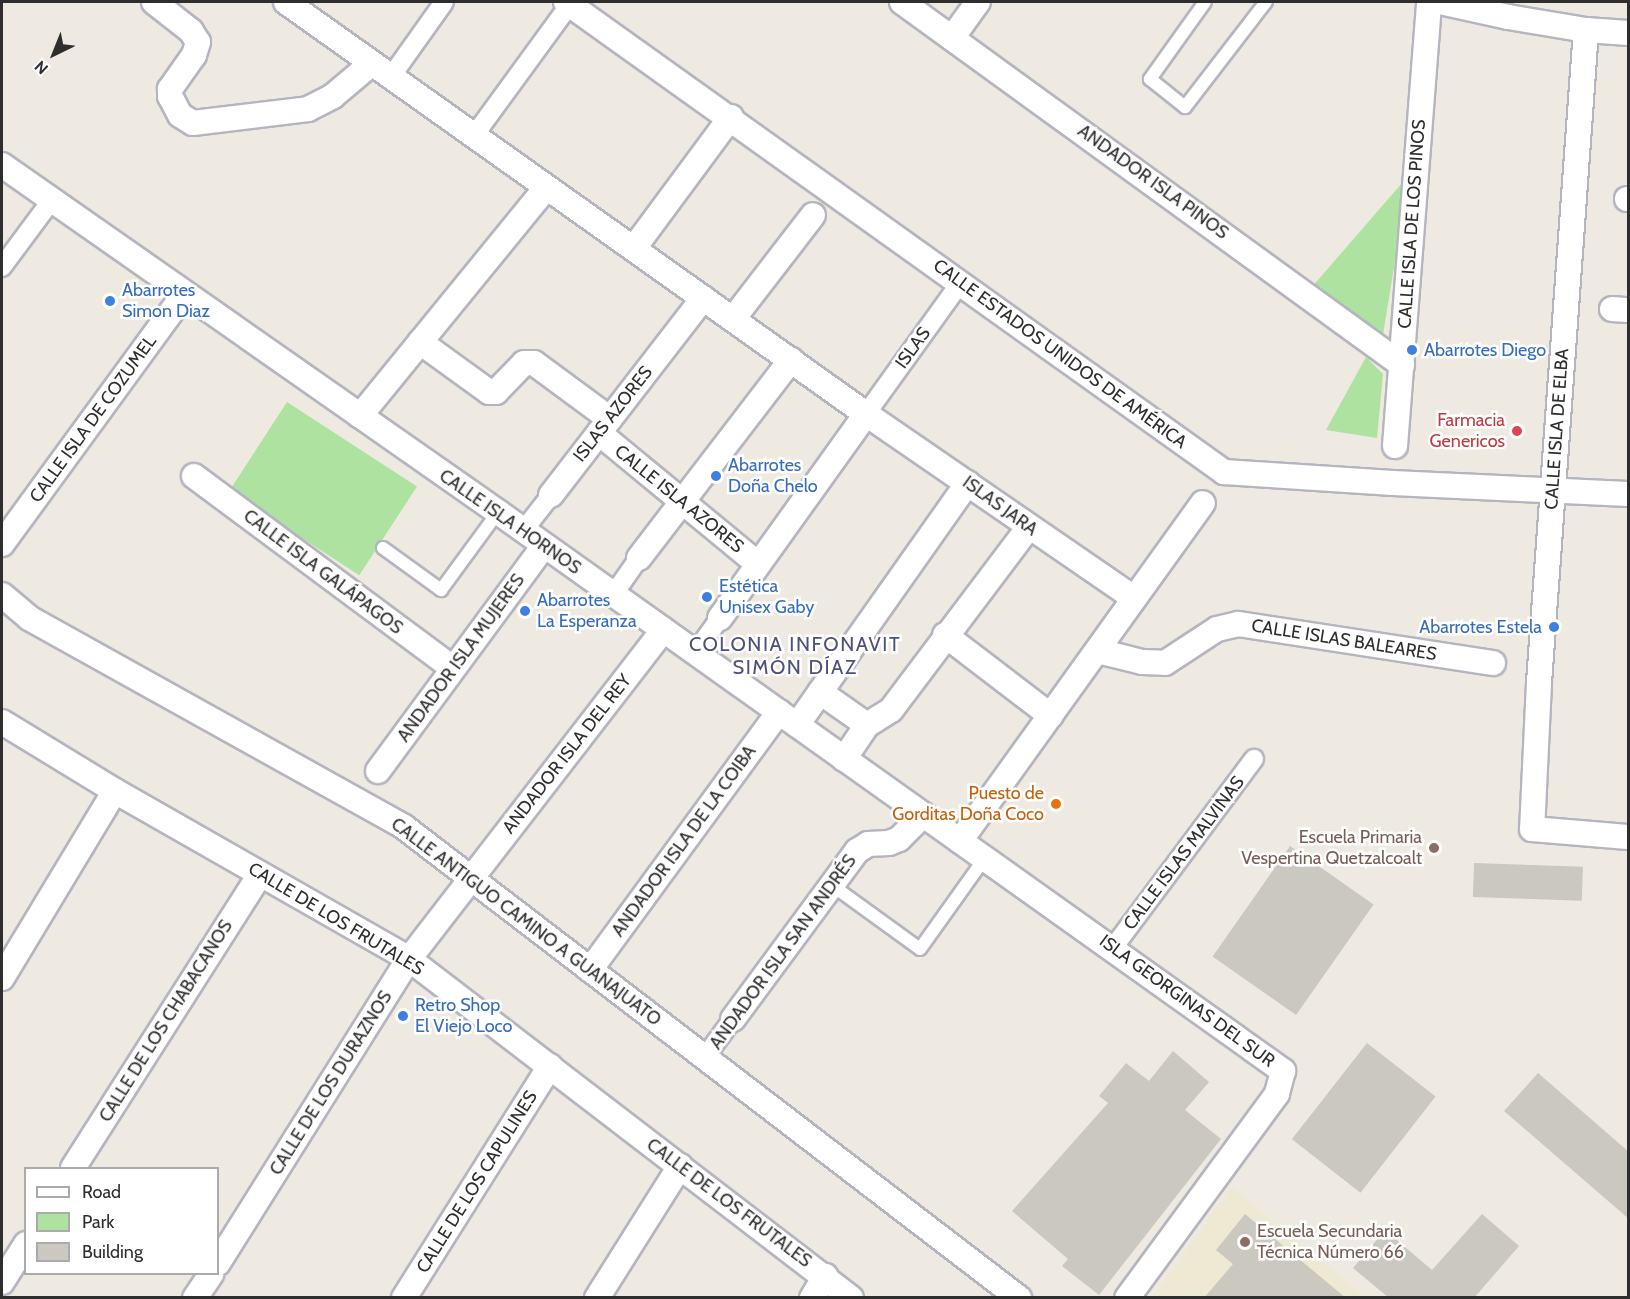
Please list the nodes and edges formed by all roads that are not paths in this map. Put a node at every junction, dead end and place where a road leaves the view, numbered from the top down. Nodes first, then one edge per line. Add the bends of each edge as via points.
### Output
1 (154, 2) edge
2 (286, 2) edge
3 (444, 2) edge
4 (902, 2) edge
5 (978, 2) edge
6 (1205, 2) edge
7 (1266, 2) edge
8 (1429, 2) edge
9 (1440, 2) edge
10 (568, 3) edge
11 (925, 11) edge
12 (1586, 30) junction
13 (1629, 33) edge
14 (952, 38) junction
15 (380, 71) junction
16 (731, 117) junction
17 (473, 137) junction
18 (6, 175) edge
19 (546, 188) junction
20 (832, 190) junction
21 (51, 201) junction
22 (813, 214) joint
23 (634, 248) junction
24 (2, 267) edge
25 (960, 283) junction
26 (184, 294) junction
27 (703, 298) junction
28 (733, 319) junction
29 (420, 342) junction
30 (791, 360) junction
31 (1402, 365) junction
32 (866, 414) junction
33 (360, 416) junction
34 (604, 426) junction
35 (1395, 446) dead end
36 (194, 476) dead end
37 (968, 483) junction
38 (1552, 491) junction
39 (1629, 494) edge
40 (551, 495) joint
41 (682, 501) junction
42 (1203, 503) dead end
43 (498, 512) junction
44 (1029, 526) junction
45 (524, 531) junction
46 (2, 544) edge
47 (544, 546) junction
48 (383, 548) dead end
49 (639, 558) joint
50 (758, 564) junction
51 (613, 595) junction
52 (2, 596) edge
53 (1134, 598) junction
54 (720, 618) joint
55 (663, 630) junction
56 (945, 635) junction
57 (1098, 651) junction
58 (695, 653) junction
59 (1493, 663) dead end
60 (453, 668) junction
61 (820, 692) junction
62 (1051, 716) junction
63 (788, 719) junction
64 (2, 722) edge
65 (867, 725) junction
66 (844, 759) junction
67 (1254, 759) dead end
68 (378, 771) dead end
69 (115, 791) junction
70 (922, 815) junction
71 (1629, 837) edge
72 (960, 841) junction
73 (985, 858) junction
74 (260, 874) junction
75 (470, 878) junction
76 (833, 885) junction
77 (1113, 948) junction
78 (409, 959) junction
79 (590, 970) junction
80 (2, 978) edge
81 (733, 1019) joint
82 (705, 1057) junction
83 (550, 1066) junction
84 (680, 1166) junction
85 (74, 1167) edge
86 (24, 1247) edge
87 (219, 1261) edge
88 (210, 1275) edge
89 (825, 1276) junction
90 (2, 1282) edge
91 (1006, 1293) edge
92 (195, 1298) edge
93 (404, 1298) edge
94 (597, 1298) edge
95 (812, 1298) edge
96 (851, 1298) edge
97 (1127, 1298) edge

1 - 15 street via 191,31 198,42 194,55 170,89 180,115 193,123 308,109
2 - 15 street, ISLAS JARA
3 - 15 street
4 - 11 street, ANDADOR ISLA PINOS
5 - 14 street
6 - 7 lane via 1150,79 1185,107
8 - 31 street, CALLE ISLA DE LOS PINOS
9 - 12 street
10 - 16 street, CALLE ESTADOS UNIDOS DE AMÉRICA
10 - 17 street
11 - 14 street, ANDADOR ISLA PINOS
12 - 13 street
12 - 38 street, CALLE ISLA DE ELBA
14 - 31 street, ANDADOR ISLA PINOS
15 - 17 street, ISLAS JARA
16 - 20 street, CALLE ESTADOS UNIDOS DE AMÉRICA
16 - 23 street
17 - 19 street, ISLAS JARA
18 - 21 street, CALLE ISLA HORNOS
19 - 23 street, ISLAS JARA
19 - 29 street
20 - 22 street
20 - 25 street, CALLE ESTADOS UNIDOS DE AMÉRICA
21 - 24 street
21 - 26 street, CALLE ISLA HORNOS
22 - 28 street
23 - 27 street, ISLAS JARA
25 - 32 street, ISLAS
25 - 38 street, CALLE ESTADOS UNIDOS DE AMÉRICA via 1224,472
26 - 33 street, CALLE ISLA HORNOS
26 - 46 street, CALLE ISLA DE COZUMEL
27 - 28 street, ISLAS JARA
27 - 34 street, ISLAS AZORES
28 - 30 street, ISLAS JARA
29 - 33 street
29 - 34 street, CALLE ISLA AZORES via 489,392 496,392 524,363 534,363
30 - 32 street, ISLAS JARA
30 - 41 street
31 - 35 street, CALLE ISLA DE LOS PINOS
32 - 37 street, ISLAS JARA
32 - 50 street
33 - 43 street, CALLE ISLA HORNOS
34 - 40 street, ISLAS AZORES
34 - 41 street, CALLE ISLA AZORES
36 - 60 street, CALLE ISLA GALÁPAGOS
37 - 44 street, ISLAS JARA
37 - 61 street, ANDADOR ISLA DE LA COIBA
38 - 39 street, CALLE ESTADOS UNIDOS DE AMÉRICA
38 - 71 street, CALLE ISLA DE ELBA via 1532,829
40 - 45 street, ISLAS AZORES
41 - 49 street
41 - 50 street, CALLE ISLA AZORES
42 - 53 street
43 - 45 street, CALLE ISLA HORNOS
43 - 48 lane via 441,590
44 - 53 street, ISLAS JARA
44 - 56 street
45 - 47 street, CALLE ISLA HORNOS
47 - 51 street, CALLE ISLA HORNOS
47 - 60 street, ANDADOR ISLA MUJERES
49 - 51 street
50 - 54 street
51 - 55 street, CALLE ISLA HORNOS
52 - 75 street, CALLE ANTIGUO CAMINO A GUANAJUATO via 29,618 395,821
53 - 57 street
54 - 58 street
55 - 58 street, CALLE ISLA HORNOS
55 - 75 street, ANDADOR ISLA DEL REY
56 - 62 street
56 - 65 street via 891,710
57 - 59 street, CALLE ISLAS BALEARES via 1142,662 1165,663 1217,629 1238,624
57 - 62 street
58 - 63 street, CALLE ISLA HORNOS
60 - 68 street, ANDADOR ISLA MUJERES
61 - 63 street, ANDADOR ISLA DE LA COIBA
61 - 65 street
62 - 72 street
63 - 66 street, CALLE ISLA HORNOS
63 - 79 street, ANDADOR ISLA DE LA COIBA
64 - 69 street, CALLE DE LOS FRUTALES
65 - 66 street
66 - 70 street, CALLE ISLA HORNOS
67 - 77 street, CALLE ISLAS MALVINAS
69 - 74 street, CALLE DE LOS FRUTALES
69 - 80 street
70 - 72 street, ISLA GEORGINAS DEL SUR
70 - 76 street, ANDADOR ISLA SAN ANDRÉS via 899,839 868,844 857,851
72 - 73 street, ISLA GEORGINAS DEL SUR
73 - 76 lane via 920,949
73 - 77 street, ISLA GEORGINAS DEL SUR
74 - 78 street, CALLE DE LOS FRUTALES
74 - 85 street, CALLE DE LOS CHABACANOS
75 - 78 street, CALLE DE LOS DURAZNOS
75 - 79 street, CALLE ANTIGUO CAMINO A GUANAJUATO
76 - 81 street, ANDADOR ISLA SAN ANDRÉS
77 - 97 street, ISLA GEORGINAS DEL SUR via 1283,1071 1277,1094
78 - 83 street, CALLE DE LOS FRUTALES
78 - 87 street, CALLE DE LOS DURAZNOS
79 - 82 street, CALLE ANTIGUO CAMINO A GUANAJUATO
81 - 82 street, ANDADOR ISLA SAN ANDRÉS
82 - 91 street, CALLE ANTIGUO CAMINO A GUANAJUATO
83 - 84 street, CALLE DE LOS FRUTALES
83 - 93 street, CALLE DE LOS CAPULINES
84 - 89 street, CALLE DE LOS FRUTALES
84 - 94 street
86 - 90 street
88 - 92 street
89 - 95 street
89 - 96 street, CALLE DE LOS FRUTALES

